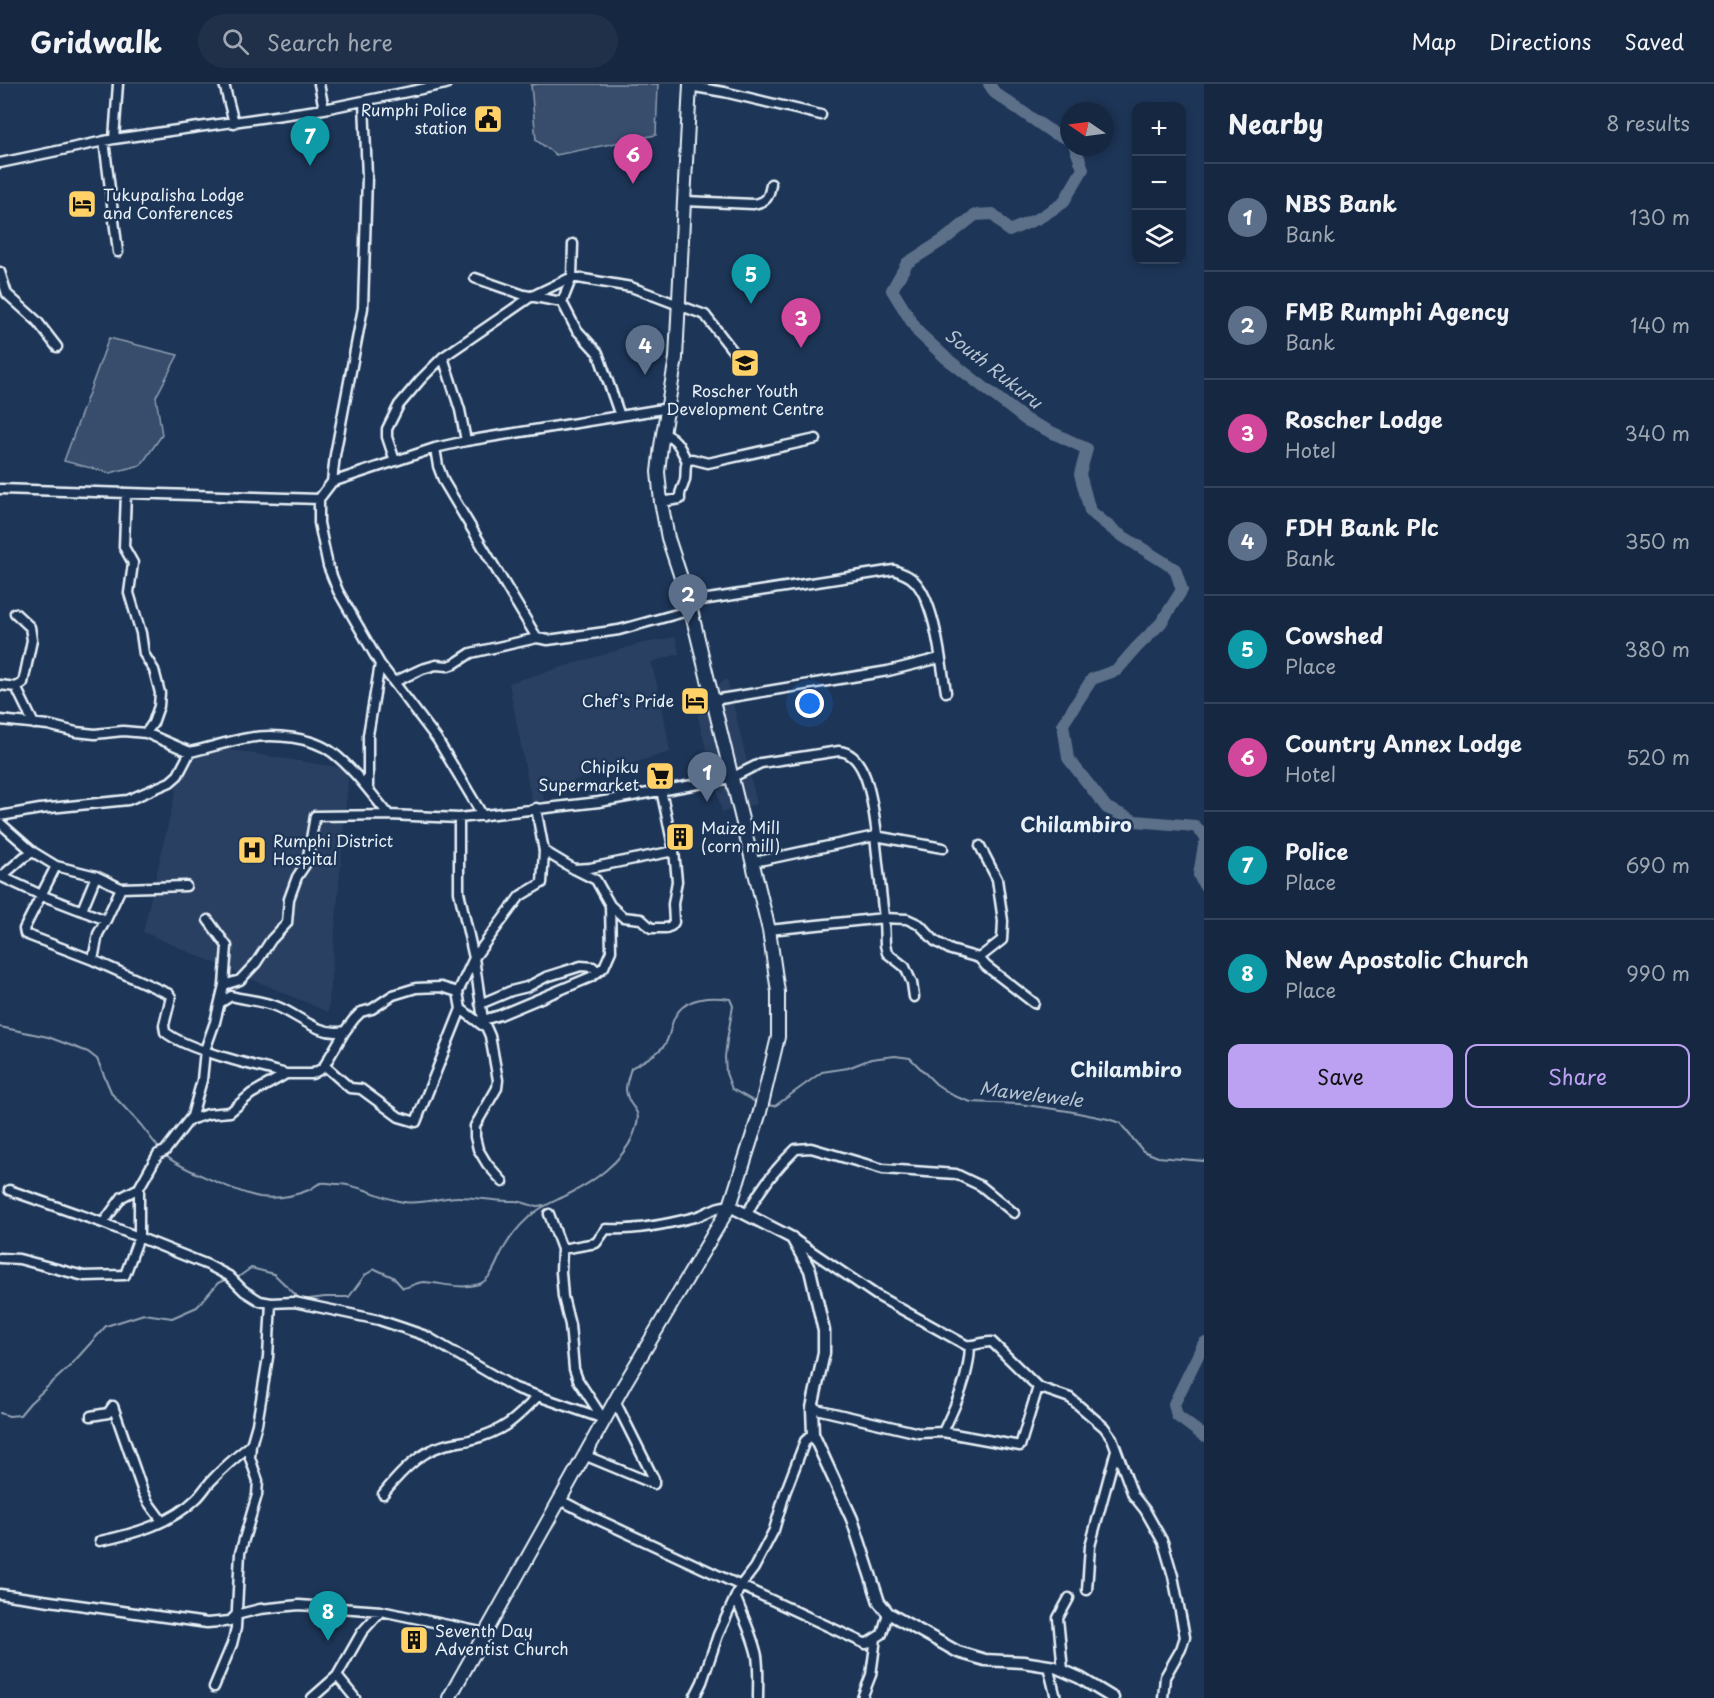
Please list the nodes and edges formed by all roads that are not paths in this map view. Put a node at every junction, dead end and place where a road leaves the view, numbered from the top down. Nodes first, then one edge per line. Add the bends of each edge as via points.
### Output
1 (118, 84) edge
2 (224, 84) edge
3 (319, 84) edge
4 (446, 84) edge
5 (436, 85) edge
6 (689, 85) edge
7 (364, 102) junction
8 (324, 110) junction
9 (820, 115) dead end
10 (234, 123) junction
11 (109, 140) junction
12 (0, 163) edge
13 (771, 184) dead end
14 (685, 201) junction
15 (573, 244) dead end
16 (118, 252) dead end
17 (0, 272) edge
18 (572, 277) junction
19 (475, 278) dead end
20 (532, 296) junction
21 (562, 302) junction
22 (680, 305) junction
23 (57, 347) dead end
24 (733, 351) dead end
25 (443, 357) junction
26 (669, 408) junction
27 (620, 416) junction
28 (663, 433) junction
29 (816, 439) dead end
30 (466, 441) junction
31 (435, 448) junction
32 (395, 461) junction
33 (687, 461) junction
34 (332, 482) junction
35 (0, 489) edge
36 (126, 493) junction
37 (319, 499) junction
38 (661, 502) junction
39 (690, 606) junction
40 (15, 614) dead end
41 (537, 638) junction
42 (940, 658) junction
43 (380, 664) junction
44 (394, 682) junction
45 (0, 685) edge
46 (16, 687) junction
47 (946, 692) dead end
48 (714, 700) junction
49 (0, 720) edge
50 (34, 724) junction
51 (146, 734) junction
52 (190, 752) junction
53 (731, 778) junction
54 (368, 789) junction
55 (661, 790) junction
56 (536, 808) junction
57 (389, 815) junction
58 (0, 816) edge
59 (483, 816) junction
60 (459, 818) junction
61 (0, 823) edge
62 (875, 836) junction
63 (980, 846) dead end
64 (943, 848) dead end
65 (544, 850) junction
66 (674, 851) junction
67 (33, 852) junction
68 (754, 862) junction
69 (56, 866) junction
70 (574, 869) junction
71 (96, 876) junction
72 (1, 877) edge
73 (186, 886) dead end
74 (121, 888) junction
75 (41, 895) junction
76 (610, 905) junction
77 (82, 910) junction
78 (884, 918) junction
79 (106, 920) junction
80 (208, 920) dead end
81 (769, 930) junction
82 (474, 958) junction
83 (979, 958) junction
84 (93, 960) junction
85 (598, 972) junction
86 (224, 984) junction
87 (458, 992) junction
88 (914, 997) dead end
89 (220, 1003) junction
90 (1034, 1003) dead end
91 (480, 1004) junction
92 (461, 1009) junction
93 (483, 1020) junction
94 (345, 1030) junction
95 (205, 1050) junction
96 (325, 1066) junction
97 (286, 1074) junction
98 (189, 1120) junction
99 (503, 1182) dead end
100 (139, 1188) junction
101 (9, 1190) dead end
102 (730, 1206) junction
103 (1014, 1213) dead end
104 (549, 1214) dead end
105 (747, 1214) junction
106 (103, 1223) junction
107 (139, 1237) junction
108 (792, 1238) junction
109 (562, 1250) junction
110 (0, 1258) edge
111 (271, 1303) junction
112 (970, 1346) junction
113 (1038, 1387) junction
114 (538, 1396) junction
115 (615, 1401) junction
116 (812, 1408) junction
117 (91, 1416) dead end
118 (603, 1418) junction
119 (943, 1432) junction
120 (813, 1434) junction
121 (251, 1445) junction
122 (1116, 1450) junction
123 (585, 1455) junction
124 (382, 1494) dead end
125 (560, 1500) junction
126 (162, 1521) junction
127 (100, 1541) dead end
128 (741, 1585) junction
129 (1087, 1590) dead end
130 (0, 1594) edge
131 (736, 1598) junction
132 (1069, 1598) dead end
133 (381, 1611) junction
134 (888, 1613) junction
135 (236, 1616) junction
136 (486, 1633) junction
137 (876, 1638) junction
138 (1048, 1666) junction
139 (1063, 1670) junction
140 (337, 1676) junction
141 (213, 1687) dead end
142 (312, 1698) edge
143 (355, 1698) edge
144 (449, 1698) edge
145 (694, 1698) edge
146 (758, 1698) edge
147 (862, 1698) edge
148 (1056, 1698) edge
149 (1113, 1698) edge
150 (1163, 1698) edge

1 - 11 street
2 - 10 street
3 - 8 street
4 - 5 street
5 - 7 street
6 - 9 street
6 - 14 main road
7 - 8 street
7 - 34 street via 367,177 363,308
8 - 10 street
10 - 11 street
11 - 12 street
11 - 16 street
13 - 14 street via 770,196 764,202
14 - 22 main road
15 - 18 street
17 - 23 street via 7,294 37,321
18 - 20 street
18 - 21 street
18 - 22 street via 631,287
19 - 20 street
20 - 21 street
20 - 25 street
21 - 27 street via 576,329 598,353
22 - 24 street via 705,315
22 - 26 main road
25 - 30 street
25 - 32 street via 399,405 391,422 387,436
26 - 27 street
26 - 28 main road
27 - 30 street
28 - 33 street via 678,442
28 - 38 main road via 658,471
29 - 33 street via 708,463
30 - 31 street
31 - 32 street
31 - 41 street via 444,482
32 - 34 street
33 - 38 street via 680,499
34 - 37 street
35 - 36 street
36 - 37 street
36 - 51 street via 123,547 133,563 129,593 144,654 154,670 160,693 156,715
37 - 43 street via 319,523 328,566
38 - 39 main road
39 - 41 street via 619,630 548,640
39 - 42 street via 894,570 911,578 921,591 930,610
39 - 48 main road
40 - 46 street via 30,627 32,640 23,683
41 - 44 street via 471,653 454,664 422,669
42 - 47 street
42 - 48 street via 888,671
43 - 44 street
43 - 54 street via 368,735
44 - 59 street via 437,739
45 - 46 street
46 - 50 street
48 - 53 main road
49 - 50 street
50 - 51 street via 86,733
51 - 52 street
52 - 54 street via 279,735 318,744 333,753
52 - 58 street via 170,782 128,800
53 - 55 street
53 - 62 street via 761,763 847,752 859,762 872,798
53 - 68 main road
54 - 57 street
55 - 56 street via 599,802
55 - 66 street
56 - 59 street
56 - 65 street
57 - 60 street
57 - 86 street via 315,816 307,862 289,899 286,923 240,980
59 - 60 street
60 - 82 street via 459,892
61 - 67 street
62 - 64 street
62 - 68 street
62 - 78 street
63 - 83 street via 997,879 1003,921 1002,940
65 - 70 street
65 - 82 street via 542,883 520,896
66 - 70 street
66 - 76 street via 677,881 671,926 651,928 641,919 623,917
67 - 69 street
67 - 72 street
68 - 81 main road
69 - 71 street
69 - 75 street
70 - 76 street via 596,880
71 - 74 street
71 - 77 street
72 - 75 street
73 - 74 street
74 - 79 street
75 - 77 street
75 - 84 street via 25,934
76 - 85 street via 611,951
77 - 79 street
78 - 81 street
78 - 83 street via 907,919 951,950
78 - 88 street via 887,952 905,968
79 - 84 street via 98,934
80 - 86 street via 227,946
81 - 102 main road via 778,992 778,1037
82 - 87 street
82 - 91 street
83 - 90 street
84 - 95 street via 169,994 165,1032
85 - 91 street via 593,967 581,966
85 - 93 street
86 - 89 street
87 - 92 street
87 - 94 street via 441,987 416,988 393,995 362,1012
89 - 94 street via 231,996 277,1006 321,1030
89 - 95 street
91 - 93 street
92 - 93 street via 482,1025
92 - 96 street via 416,1122 399,1117 361,1089 350,1088
93 - 99 street via 498,1080 475,1126 474,1137 487,1164
94 - 96 street
95 - 97 street
95 - 98 street via 199,1094
96 - 97 street via 312,1074
97 - 98 street via 251,1094 230,1112
98 - 100 street via 161,1153
100 - 106 street via 122,1197
100 - 107 street
101 - 106 street
102 - 105 street
102 - 109 street via 668,1223 606,1229 596,1243
102 - 115 main road
103 - 105 street via 981,1186 956,1174 883,1169 811,1148 796,1149 774,1170
104 - 109 street
105 - 108 street
106 - 107 street
107 - 110 street via 125,1275 84,1276 19,1259
107 - 111 street via 232,1279 252,1296
108 - 112 street via 876,1295
108 - 116 street via 810,1270 824,1331 824,1353
109 - 118 street via 563,1297 574,1369
111 - 114 street via 294,1302 379,1320 426,1336 515,1388
111 - 121 street via 268,1357
112 - 113 street via 992,1342
112 - 119 street via 970,1364
113 - 119 street via 1020,1446
113 - 122 street via 1070,1398 1104,1427
114 - 118 street
114 - 124 street via 516,1420 491,1433 425,1453
115 - 118 main road
115 - 123 street via 654,1484
116 - 119 street via 919,1433
116 - 120 street
117 - 126 street via 108,1413 113,1406 143,1492
118 - 123 main road
120 - 128 street via 805,1441 774,1530
120 - 134 street via 852,1519 879,1602
121 - 126 street via 199,1497 180,1513
121 - 135 street via 250,1458 258,1488 240,1553
122 - 129 street via 1090,1546
122 - 150 street via 1133,1494 1162,1542 1185,1637 1165,1677
123 - 125 main road
125 - 128 street
125 - 136 main road
126 - 127 street
128 - 131 street
128 - 137 street via 866,1644
130 - 135 street via 207,1623
131 - 145 street
131 - 146 street via 757,1656
132 - 139 street via 1058,1618
133 - 135 street via 299,1605
133 - 136 street
133 - 140 street via 362,1632
134 - 137 street via 882,1634
134 - 138 street via 977,1659
135 - 141 street via 232,1644
136 - 144 main road
137 - 147 street via 871,1675
138 - 139 street
138 - 148 street
139 - 149 street
140 - 142 street
140 - 143 street

